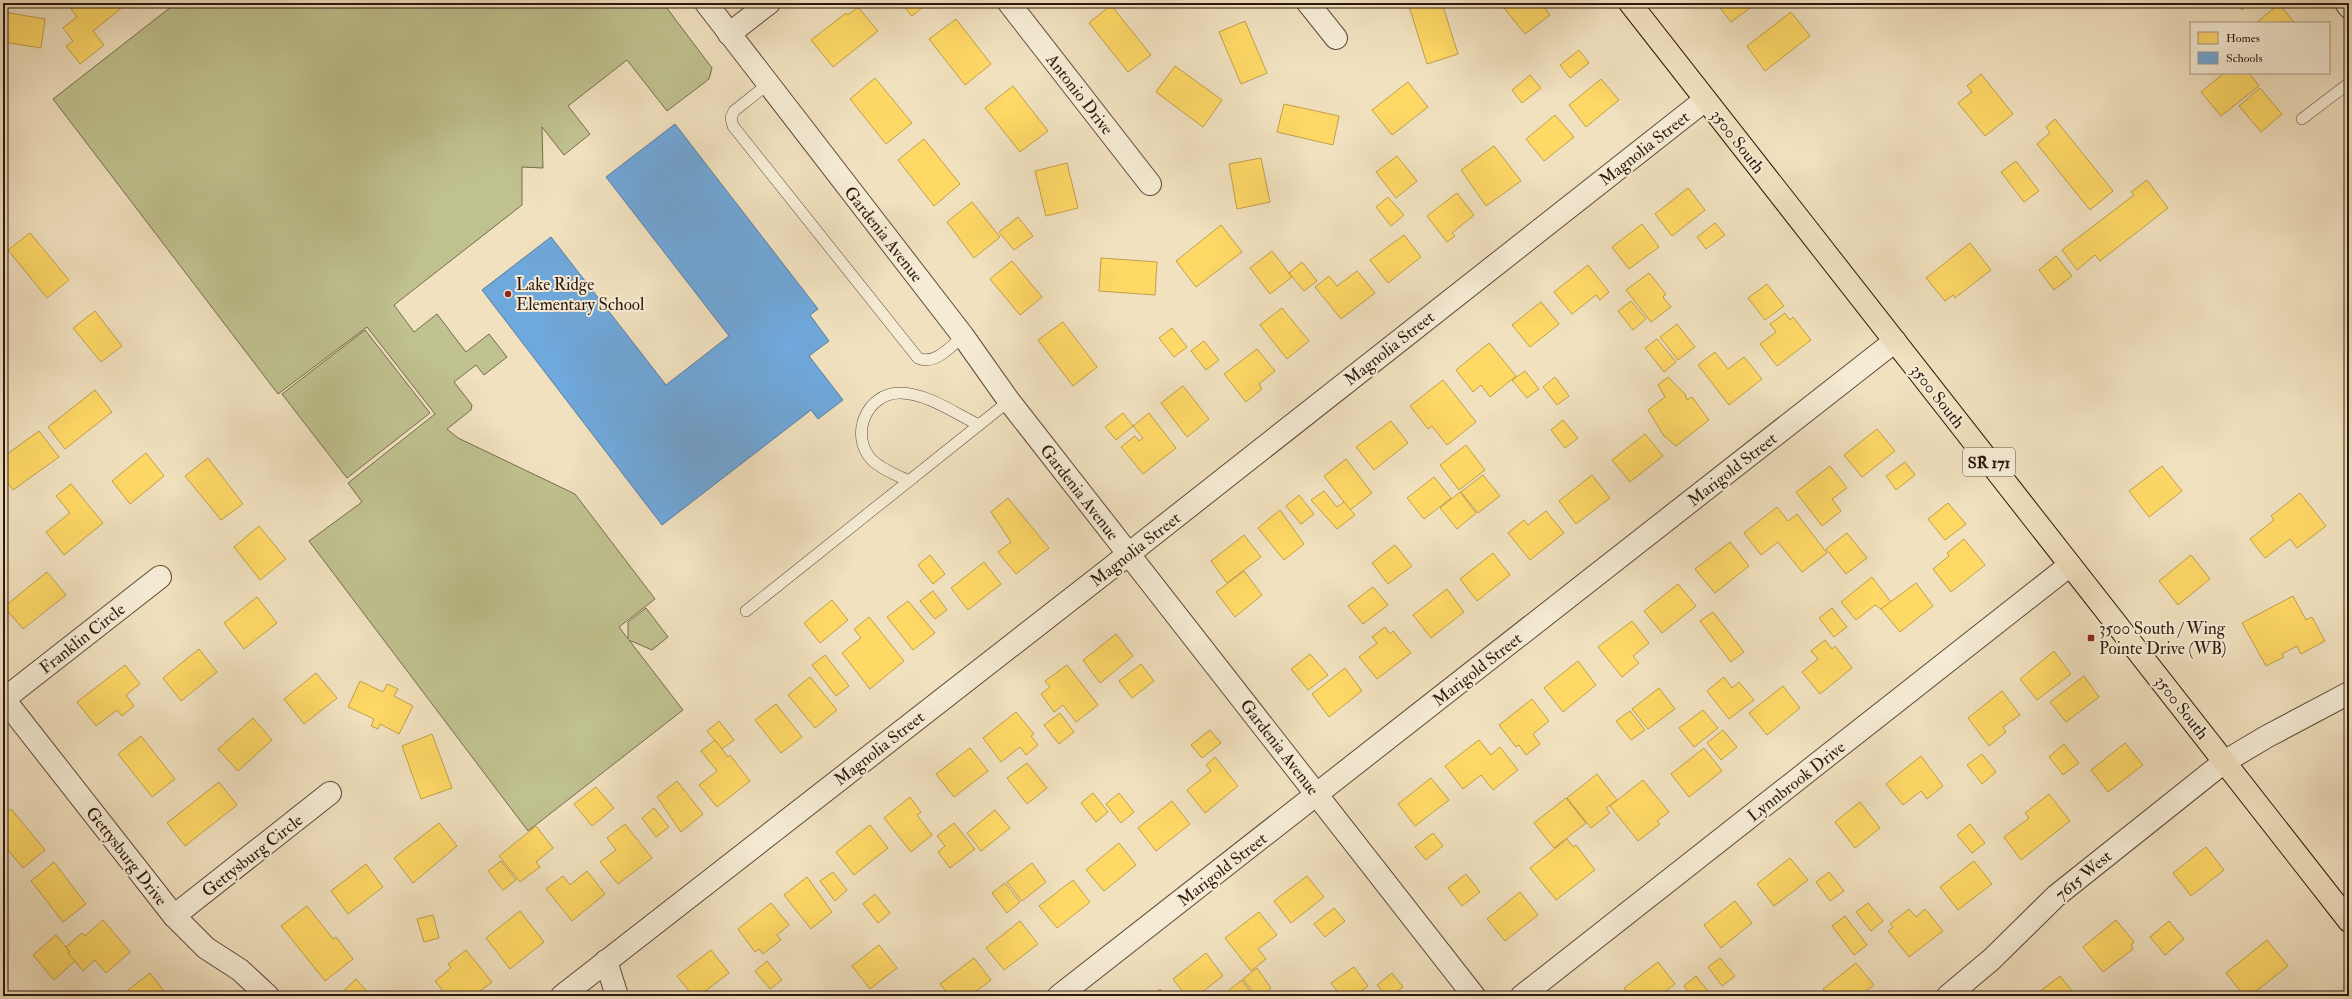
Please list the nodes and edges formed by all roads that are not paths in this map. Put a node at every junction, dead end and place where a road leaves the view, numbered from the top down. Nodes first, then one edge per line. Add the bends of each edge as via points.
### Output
1 (706, 3) edge
2 (769, 3) edge
3 (1009, 3) edge
4 (1308, 3) edge
5 (1630, 3) edge
6 (2346, 3) edge
7 (2349, 7) edge
8 (729, 34) junction
9 (1336, 38) dead end
10 (2349, 83) edge
11 (768, 84) junction
12 (1705, 100) junction
13 (2302, 119) dead end
14 (1150, 184) dead end
15 (963, 336) junction
16 (1895, 341) junction
17 (1009, 401) junction
18 (979, 425) junction
19 (909, 481) junction
20 (1128, 554) junction
21 (2070, 565) junction
22 (160, 577) dead end
23 (746, 611) dead end
24 (2349, 693) edge
25 (4, 699) edge
26 (2224, 762) junction
27 (330, 793) dead end
28 (1317, 794) junction
29 (174, 916) junction
30 (2349, 921) edge
31 (606, 961) junction
32 (268, 996) edge
33 (562, 996) edge
34 (617, 996) edge
35 (1059, 996) edge
36 (1474, 996) edge
37 (1522, 996) edge
38 (1948, 996) edge

1 - 8 street, Gardenia Avenue
2 - 8 street
3 - 14 street, Antonio Drive
4 - 9 street
5 - 12 main road, 3500 South / SR 171
6 - 7 street
8 - 11 street, Gardenia Avenue
10 - 13 lane
11 - 15 street, Gardenia Avenue
11 - 15 lane via 734,111 731,118 733,126 918,358 925,362 933,360
12 - 16 main road, 3500 South / SR 171
12 - 20 street, Magnolia Street
15 - 17 street, Gardenia Avenue
16 - 21 main road, 3500 South / SR 171
16 - 28 street, Marigold Street
17 - 18 lane
17 - 20 street, Gardenia Avenue
18 - 19 lane
18 - 19 lane via 910,394 900,392 880,398 864,418 862,442 866,452 879,466
19 - 23 lane
20 - 28 street, Gardenia Avenue
20 - 31 street, Magnolia Street
21 - 26 main road, 3500 South / SR 171
21 - 37 street, Lynnbrook Drive
22 - 25 street, Franklin Circle
24 - 26 street, 7615 West via 2266,736
25 - 29 street, Gettysburg Drive
26 - 30 main road, 3500 South / SR 171
26 - 38 street, 7615 West via 2056,896 1992,959
27 - 29 street, Gettysburg Circle
28 - 35 street, Marigold Street
28 - 36 street, Gardenia Avenue
29 - 32 street, Gettysburg Drive via 206,948 240,970
31 - 33 street, Magnolia Street
31 - 34 street

